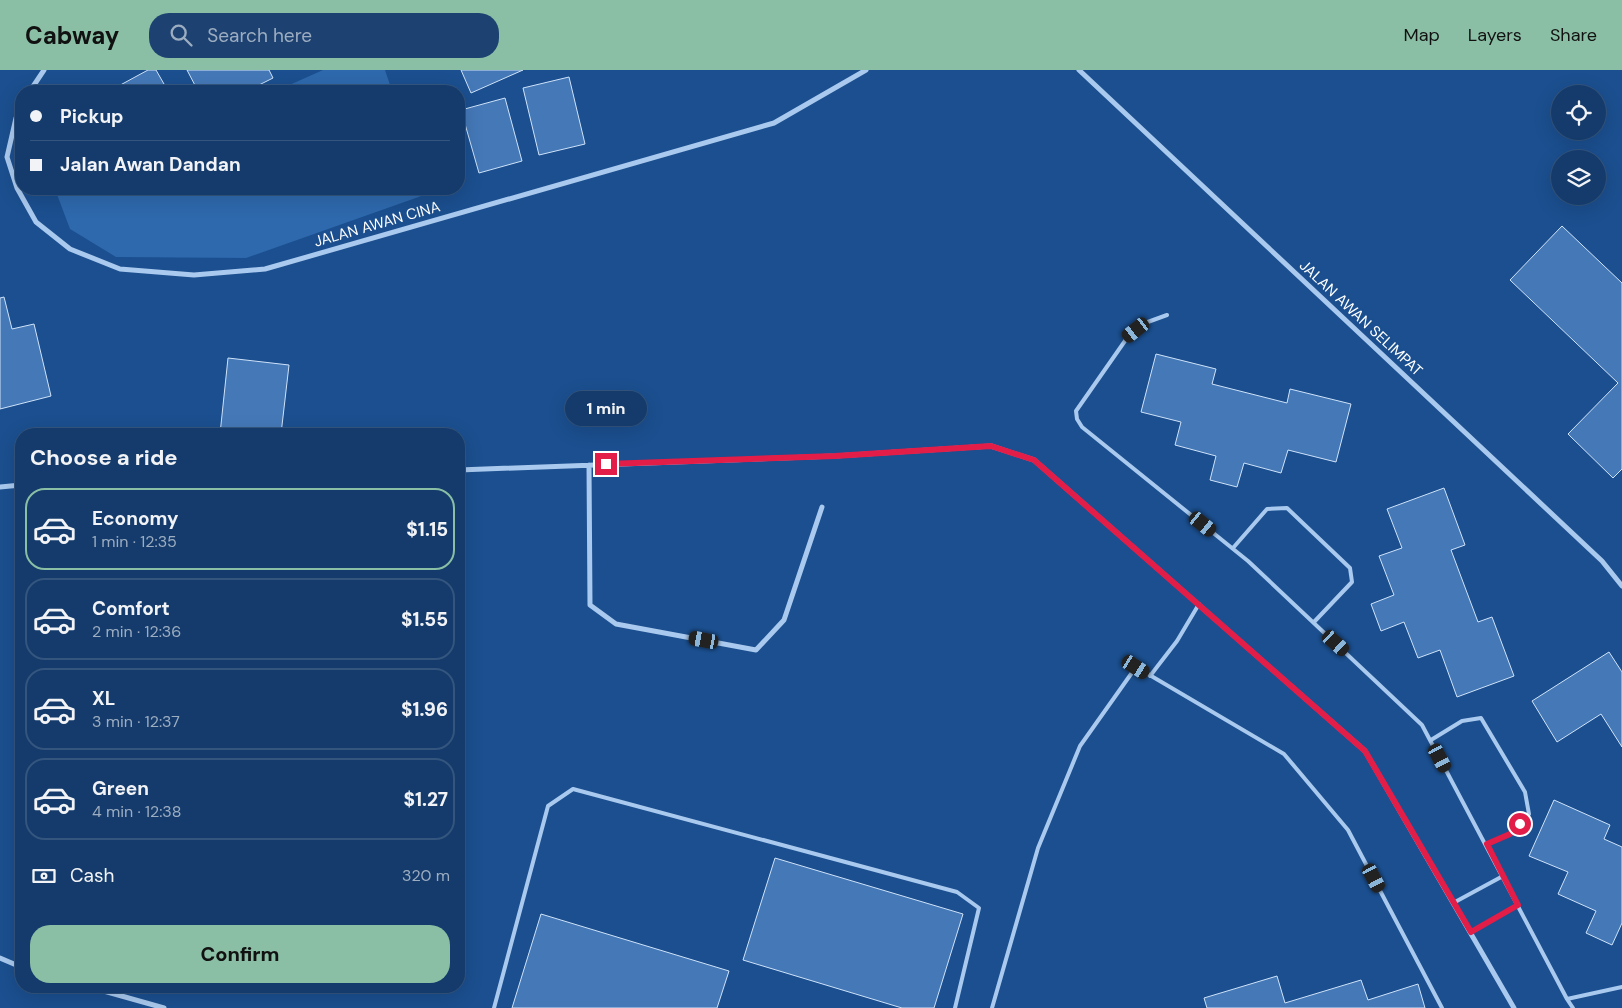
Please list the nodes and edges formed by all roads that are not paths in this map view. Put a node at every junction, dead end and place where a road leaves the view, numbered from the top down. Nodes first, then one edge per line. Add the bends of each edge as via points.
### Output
1 (44, 70) edge
2 (866, 70) edge
3 (1080, 70) edge
4 (34, 85) edge
5 (15, 122) edge
6 (15, 182) edge
7 (21, 195) edge
8 (1167, 315) dead end
9 (589, 465) junction
10 (465, 470) edge
11 (15, 486) edge
12 (0, 487) edge
13 (822, 507) dead end
14 (1233, 548) junction
15 (1622, 586) edge
16 (1199, 604) junction
17 (1314, 622) junction
18 (1150, 676) junction
19 (1431, 740) junction
20 (1487, 844) junction
21 (1503, 876) junction
22 (1455, 902) junction
23 (1518, 905) junction
24 (1471, 932) junction
25 (0, 958) edge
26 (15, 964) edge
27 (1622, 987) edge
28 (111, 993) edge
29 (1567, 999) junction
30 (164, 1008) edge
31 (494, 1008) edge
32 (955, 1008) edge
33 (992, 1008) edge
34 (1442, 1008) edge
35 (1514, 1008) edge
36 (1572, 1008) edge

1 - 4 street
2 - 7 street, JALAN AWAN CINA via 774,123 266,269 194,275 120,269 70,249 36,222
3 - 15 street, JALAN AWAN SELIMPAT via 1602,562
5 - 6 street, JALAN AWAN CINA via 7,157
8 - 14 lane via 1145,323 1127,338 1076,411 1076,420
9 - 10 street
9 - 13 street via 590,605 616,624 756,650 784,620
9 - 16 street via 835,456 991,446 1034,460
11 - 12 street
14 - 17 lane
14 - 17 lane via 1267,510 1287,508 1350,568 1352,582
16 - 18 lane via 1177,641
16 - 22 street via 1365,751
17 - 19 lane via 1422,725
18 - 33 lane via 1136,667 1080,746 1038,848
18 - 34 lane via 1284,754 1348,830
19 - 20 lane
19 - 20 lane via 1462,722 1481,718 1525,792 1529,814 1510,834
20 - 21 lane
21 - 22 lane
21 - 23 lane
22 - 24 street
23 - 24 lane
23 - 29 lane
24 - 35 street
25 - 26 street
27 - 29 lane
28 - 30 street
29 - 36 lane
31 - 32 lane via 548,806 573,789 957,892 979,908

